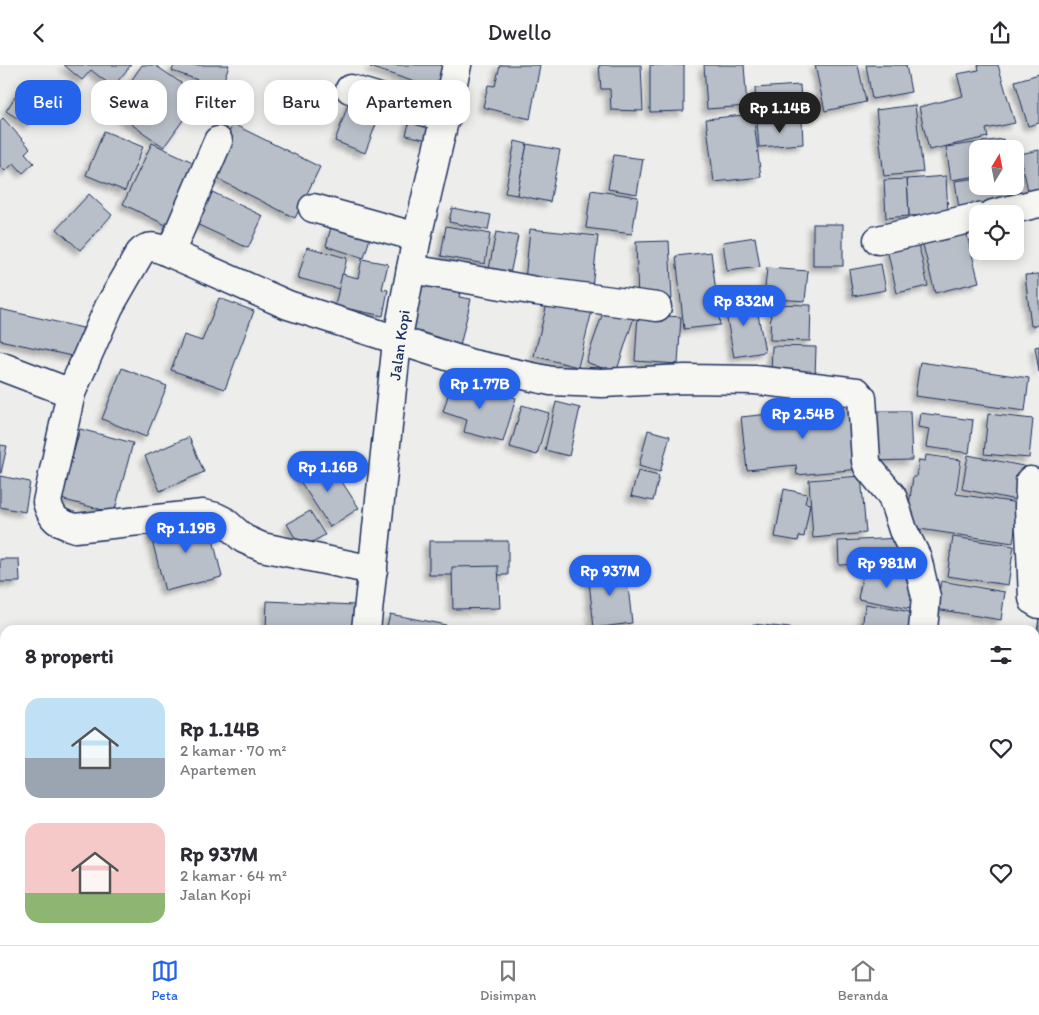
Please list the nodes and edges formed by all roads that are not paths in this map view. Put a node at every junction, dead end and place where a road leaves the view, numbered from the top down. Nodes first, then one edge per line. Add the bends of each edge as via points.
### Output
1 (457, 65) edge
2 (454, 80) edge
3 (444, 125) edge
4 (218, 141) dead end
5 (1039, 203) edge
6 (1024, 207) edge
7 (313, 208) dead end
8 (969, 219) edge
9 (417, 237) junction
10 (878, 241) dead end
11 (170, 253) junction
12 (411, 269) junction
13 (657, 307) dead end
14 (397, 342) junction
15 (0, 366) edge
16 (72, 393) junction
17 (1030, 481) dead end
18 (373, 570) junction
19 (1039, 604) edge
20 (367, 625) edge
21 (923, 625) edge

1 - 2 street, Jalan Kopi
3 - 9 street, Jalan Kopi
4 - 11 street
5 - 6 street
7 - 9 street
8 - 10 street
9 - 12 street, Jalan Kopi
11 - 14 street via 288,305
11 - 16 street via 148,247 140,253 109,307
12 - 13 street via 536,291
12 - 14 street, Jalan Kopi
14 - 18 street, Jalan Kopi
14 - 21 street via 472,364 551,381 755,381 857,392 862,397 868,467 892,496 903,530 917,558 926,597
15 - 16 street
16 - 18 street via 47,502 56,520 64,525 75,527 203,514 224,521 244,539 262,547
17 - 19 street via 1033,597
18 - 20 street, Jalan Kopi

